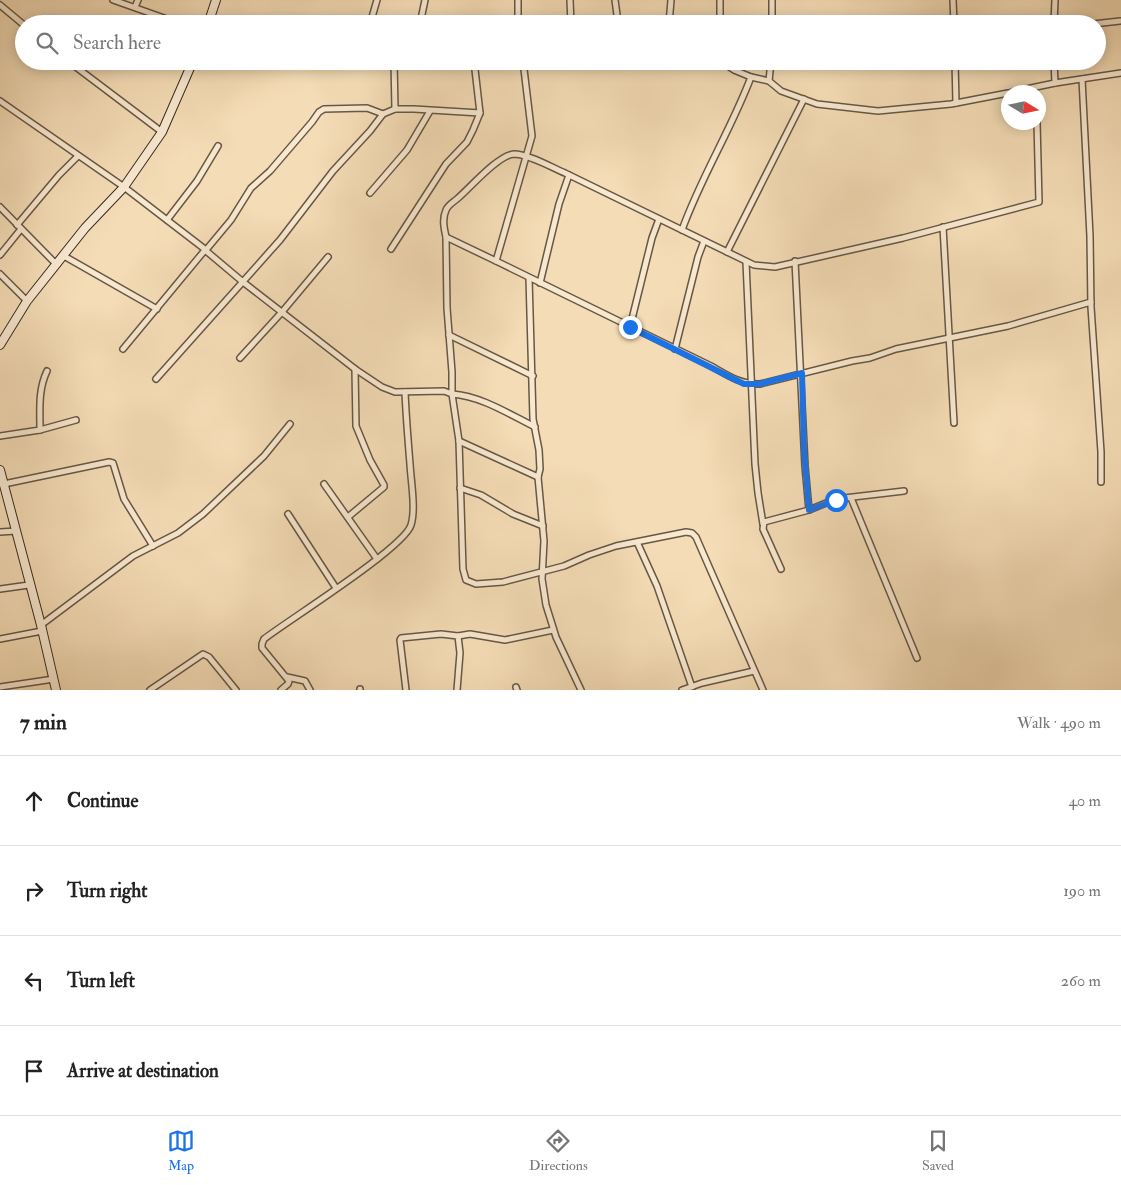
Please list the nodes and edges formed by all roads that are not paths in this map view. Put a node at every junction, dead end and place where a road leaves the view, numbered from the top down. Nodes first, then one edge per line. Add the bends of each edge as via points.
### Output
1 (113, 0) edge
2 (138, 0) edge
3 (216, 0) edge
4 (377, 0) edge
5 (425, 0) edge
6 (518, 0) edge
7 (570, 0) edge
8 (616, 0) edge
9 (671, 0) edge
10 (720, 0) edge
11 (772, 0) edge
12 (954, 0) edge
13 (1055, 0) edge
14 (0, 6) edge
15 (135, 7) junction
16 (152, 15) edge
17 (211, 15) edge
18 (373, 15) edge
19 (422, 15) edge
20 (518, 15) edge
21 (572, 15) edge
22 (617, 15) edge
23 (670, 15) edge
24 (720, 15) edge
25 (772, 15) edge
26 (954, 15) edge
27 (1054, 15) edge
28 (15, 18) edge
29 (1120, 22) dead end
30 (1106, 23) edge
31 (80, 70) edge
32 (189, 70) edge
33 (394, 70) edge
34 (475, 70) edge
35 (523, 70) edge
36 (734, 70) edge
37 (770, 70) edge
38 (955, 70) edge
39 (1054, 70) edge
40 (1121, 73) edge
41 (751, 77) junction
42 (1082, 79) junction
43 (769, 81) junction
44 (1055, 83) junction
45 (1046, 86) edge
46 (1001, 95) edge
47 (804, 99) junction
48 (0, 101) edge
49 (956, 103) junction
50 (395, 109) junction
51 (430, 111) junction
52 (480, 113) junction
53 (383, 114) junction
54 (1037, 130) edge
55 (162, 132) junction
56 (218, 146) dead end
57 (78, 156) junction
58 (527, 157) junction
59 (569, 175) junction
60 (124, 187) junction
61 (370, 193) dead end
62 (0, 207) edge
63 (659, 219) junction
64 (167, 220) junction
65 (19, 227) junction
66 (943, 227) junction
67 (682, 230) junction
68 (446, 237) junction
69 (704, 241) junction
70 (391, 249) dead end
71 (206, 250) junction
72 (727, 252) junction
73 (0, 255) edge
74 (64, 256) junction
75 (328, 257) dead end
76 (496, 261) junction
77 (795, 261) junction
78 (746, 262) junction
79 (56, 264) junction
80 (0, 274) edge
81 (529, 278) junction
82 (243, 282) junction
83 (540, 283) junction
84 (27, 301) junction
85 (1091, 302) junction
86 (157, 309) junction
87 (282, 312) junction
88 (630, 327) junction
89 (450, 335) junction
90 (949, 338) junction
91 (0, 345) edge
92 (124, 349) dead end
93 (675, 349) junction
94 (240, 358) dead end
95 (356, 369) junction
96 (47, 371) dead end
97 (802, 373) junction
98 (533, 376) junction
99 (156, 379) dead end
100 (751, 384) junction
101 (405, 392) junction
102 (452, 394) junction
103 (76, 420) dead end
104 (954, 423) dead end
105 (290, 424) dead end
106 (535, 426) junction
107 (40, 430) junction
108 (0, 436) edge
109 (459, 441) junction
110 (0, 470) edge
111 (538, 477) junction
112 (1101, 482) dead end
113 (4, 484) junction
114 (324, 484) dead end
115 (460, 488) junction
116 (904, 491) dead end
117 (851, 498) junction
118 (809, 510) junction
119 (288, 514) dead end
120 (348, 517) junction
121 (763, 524) junction
122 (543, 526) junction
123 (16, 531) junction
124 (0, 532) edge
125 (637, 542) junction
126 (153, 546) junction
127 (378, 559) junction
128 (781, 569) dead end
129 (542, 571) junction
130 (30, 585) junction
131 (336, 588) junction
132 (0, 589) edge
133 (42, 628) junction
134 (554, 630) junction
135 (458, 636) junction
136 (0, 639) edge
137 (917, 658) dead end
138 (754, 671) junction
139 (287, 677) junction
140 (54, 679) junction
141 (692, 687) junction
142 (0, 688) edge
143 (56, 690) edge
144 (150, 690) edge
145 (236, 690) edge
146 (281, 690) edge
147 (310, 690) edge
148 (406, 690) edge
149 (457, 690) edge
150 (581, 690) edge
151 (682, 690) edge
152 (763, 690) edge

1 - 15 street
2 - 15 street
3 - 17 street
4 - 18 street
5 - 19 street
6 - 20 street
7 - 21 street
8 - 22 street
9 - 23 street
10 - 24 street
11 - 25 street
12 - 26 street
13 - 27 street
14 - 28 street
15 - 16 street
29 - 30 street
31 - 55 street
32 - 55 street
33 - 50 street
34 - 52 street
35 - 58 street via 532,136
36 - 41 street
37 - 43 street
38 - 49 street
39 - 44 street
40 - 42 street
41 - 43 street
41 - 67 street via 690,206
42 - 44 street
42 - 85 street
43 - 47 street via 781,91
44 - 45 street
46 - 49 street
47 - 49 street via 817,104 878,111
47 - 72 street
48 - 57 street
50 - 51 street
50 - 53 street
51 - 52 street
51 - 61 street via 407,150
52 - 70 street via 467,142 446,164
53 - 71 street via 367,108 348,107 318,112 270,171 251,188 231,220
53 - 82 street
54 - 66 street via 1039,202
55 - 60 street
56 - 64 street via 197,181
57 - 60 street
57 - 65 street
58 - 59 street
58 - 68 street via 514,154 503,159 450,204 443,221
58 - 76 street
59 - 63 street
59 - 83 street
60 - 64 street
60 - 74 street via 85,228
62 - 65 street
63 - 67 street
63 - 88 street
64 - 71 street
65 - 73 street
65 - 79 street
66 - 77 street
66 - 90 street
67 - 69 street
68 - 76 street
68 - 89 street
69 - 72 street
69 - 93 street
71 - 82 street
71 - 86 street
72 - 78 street
74 - 79 street
74 - 86 street
75 - 87 street
76 - 81 street
77 - 78 street via 775,267
77 - 97 street
78 - 100 street
79 - 84 street
80 - 84 street
81 - 83 street
81 - 98 street
82 - 87 street
82 - 99 street
83 - 88 street
84 - 91 street
85 - 90 street via 1008,326
85 - 112 street
86 - 92 street
87 - 94 street
87 - 95 street
88 - 93 street
89 - 98 street
89 - 102 street
90 - 97 street
90 - 104 street
93 - 100 street via 740,382
95 - 101 street via 390,391
95 - 120 street via 356,426 384,487
96 - 107 street via 39,399
97 - 100 street
97 - 118 street
98 - 106 street
100 - 121 street
101 - 102 street via 444,391
101 - 127 street via 413,517 407,533
102 - 106 street via 484,402
102 - 109 street
103 - 107 street
105 - 126 street via 264,456 203,514 178,533
106 - 111 street via 539,450
107 - 108 street
109 - 111 street
109 - 115 street
110 - 113 street
111 - 122 street
113 - 123 street
113 - 126 street via 111,462 124,498
114 - 120 street
115 - 122 street
115 - 129 street via 466,580 476,584 504,582
116 - 117 street
117 - 118 street
117 - 137 street
118 - 121 street
119 - 131 street
120 - 127 street
121 - 128 street
122 - 129 street
123 - 124 street
123 - 130 street
125 - 129 street
125 - 138 street via 686,532 694,534
125 - 141 street via 657,586
126 - 133 street via 133,556
127 - 131 street
129 - 134 street via 546,605
130 - 132 street
130 - 133 street
131 - 139 street via 264,639 262,648
133 - 136 street
133 - 140 street
134 - 135 street via 505,640 466,633
134 - 150 street
135 - 148 street via 441,634 401,638
135 - 149 street
138 - 141 street
138 - 152 street
139 - 146 street via 288,684
139 - 147 street via 305,681
140 - 142 street
140 - 143 street
141 - 151 street
144 - 145 street via 207,654

